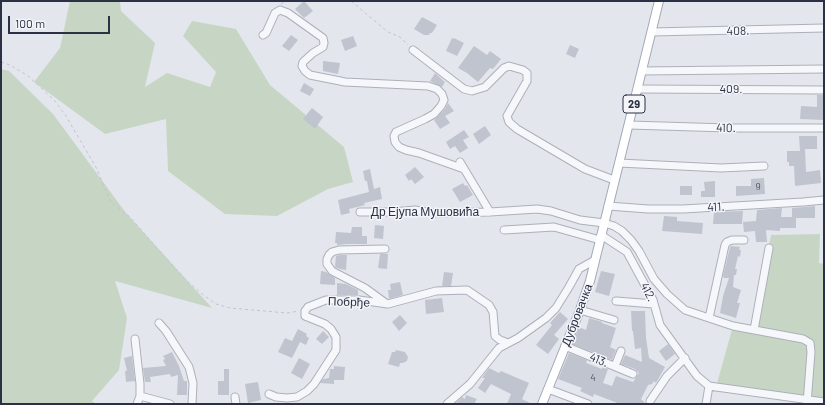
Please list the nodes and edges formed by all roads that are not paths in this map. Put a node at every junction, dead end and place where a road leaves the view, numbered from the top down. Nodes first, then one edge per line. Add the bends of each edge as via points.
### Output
1 (659, 1) edge
2 (824, 28) edge
3 (652, 32) junction
4 (263, 35) dead end
5 (412, 50) road end
6 (824, 69) edge
7 (642, 71) junction
8 (638, 89) junction
9 (824, 90) edge
10 (629, 124) junction
11 (824, 128) edge
12 (460, 162) dead end
13 (619, 163) junction
14 (764, 166) dead end
15 (464, 169) junction
16 (614, 180) junction
17 (824, 200) edge
18 (608, 206) junction
19 (360, 212) dead end
20 (490, 212) junction
21 (604, 223) junction
22 (504, 230) dead end
23 (600, 238) junction
24 (744, 240) dead end
25 (385, 248) dead end
26 (769, 248) dead end
27 (595, 260) junction
28 (616, 301) dead end
29 (388, 304) junction
30 (654, 304) junction
31 (580, 310) junction
32 (709, 318) junction
33 (614, 320) dead end
34 (159, 323) dead end
35 (754, 330) junction
36 (135, 339) dead end
37 (508, 343) junction
38 (565, 346) junction
39 (621, 351) dead end
40 (685, 358) junction
41 (615, 366) junction
42 (633, 374) dead end
43 (709, 386) junction
44 (548, 389) junction
45 (269, 394) dead end
46 (140, 396) junction
47 (650, 401) dead end
48 (807, 402) edge
49 (824, 402) edge
50 (137, 404) edge
51 (170, 404) edge
52 (192, 404) edge
53 (447, 404) edge
54 (542, 404) edge
55 (588, 404) edge
56 (706, 404) edge

1 - 3 main road, 29
2 - 3 street, 408.
3 - 7 main road, 29
4 - 15 street via 275,13 280,10 323,38 323,47 303,62 302,66 310,75 345,82 428,86 437,89 444,100 441,106 434,114 396,132 395,142 399,148
5 - 16 street via 464,89 472,91 485,87 509,66 527,73 527,81 507,116 509,122 585,169
6 - 7 street, 409.
7 - 8 main road, 29
8 - 9 street, 409.
8 - 10 main road, 29
10 - 11 street, 410.
10 - 13 main road, 29
12 - 15 street, Др Ејупа Мушовића
13 - 14 street via 721,168
13 - 16 main road, 29
15 - 20 street, Др Ејупа Мушовића
16 - 18 main road, 29
17 - 18 street, 411. via 683,209
18 - 21 main road, 29
19 - 20 street, Др Ејупа Мушовића
20 - 21 street, Др Ејупа Мушовића via 544,209 580,220
21 - 23 main road, Дубровачка / 29
21 - 32 street, Др Ејупа Мушовића via 622,231 631,240 654,279 667,294 685,310
22 - 23 street, 412. via 554,227
23 - 27 main road, Дубровачка / 29
23 - 30 street, 412. via 626,252
24 - 32 street via 732,240 725,245
25 - 29 street via 339,250 329,255 327,264 332,271 365,288
26 - 35 street
27 - 31 main road, Дубровачка / 29
27 - 37 street via 579,269 556,308 546,318
28 - 30 street
29 - 37 street, Побрђе via 430,292 467,290 488,305 493,312 496,336
29 - 45 street, Побрђе via 338,299 326,300 308,307 305,316 325,324 336,337 336,350 307,391 292,398
30 - 40 street, 412. via 660,325
31 - 33 street
31 - 38 main road, Дубровачка / 29
32 - 35 street, Др Ејупа Мушовића
34 - 52 street via 189,367 193,384
35 - 48 street, Др Ејупа Мушовића via 803,339 810,343
36 - 46 street
37 - 53 street via 499,348 470,384
38 - 41 street, 413.
38 - 44 main road, Дубровачка / 29
39 - 41 street
40 - 43 street, 412. via 697,376
40 - 47 street via 667,376
41 - 42 street, 413.
43 - 48 street
43 - 56 street
44 - 54 main road, Дубровачка / 29
44 - 55 street
46 - 50 street
46 - 51 street
48 - 49 street

